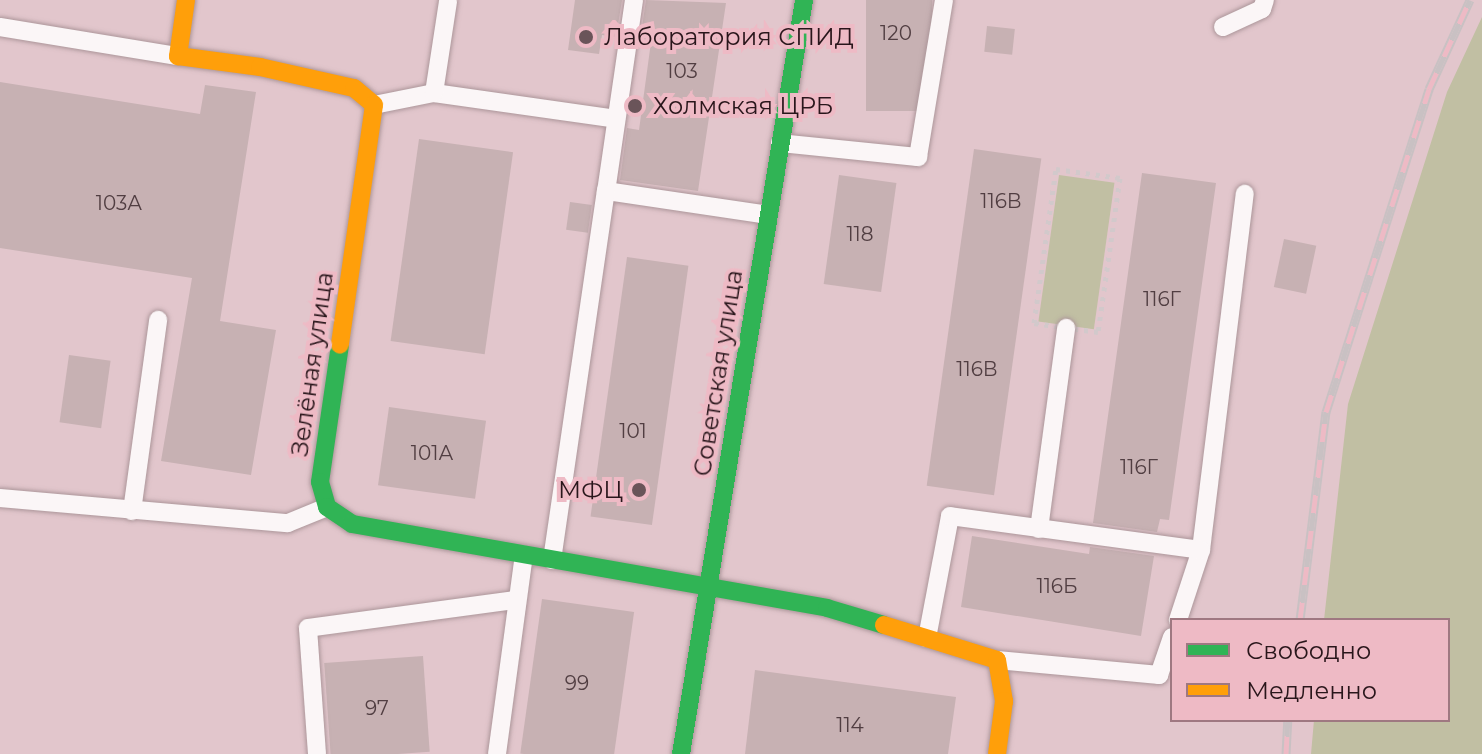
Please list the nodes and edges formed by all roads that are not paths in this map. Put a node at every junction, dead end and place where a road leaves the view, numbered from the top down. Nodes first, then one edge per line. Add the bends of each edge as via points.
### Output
1 (186, 0) edge
2 (634, 0) edge
3 (804, 0) edge
4 (944, 0) edge
5 (1265, 0) edge
6 (448, 1) edge
7 (0, 27) edge
8 (1223, 27) dead end
9 (178, 56) junction
10 (434, 93) junction
11 (374, 105) junction
12 (616, 119) junction
13 (780, 143) junction
14 (606, 191) junction
15 (1245, 194) dead end
16 (768, 215) junction
17 (158, 320) dead end
18 (1066, 328) road end
19 (0, 498) edge
20 (327, 507) junction
21 (132, 511) junction
22 (1039, 529) junction
23 (1201, 550) junction
24 (524, 555) junction
25 (552, 560) junction
26 (707, 586) junction
27 (516, 600) junction
28 (1179, 618) edge
29 (927, 641) junction
30 (1170, 643) edge
31 (997, 660) junction
32 (317, 754) edge
33 (497, 754) edge
34 (681, 754) edge
35 (997, 754) edge

1 - 9 street
2 - 12 lane
3 - 13 street, Советская улица
4 - 13 lane via 918,157
5 - 8 lane via 1262,9
6 - 10 lane
7 - 9 lane
9 - 11 street via 354,88
10 - 11 lane
10 - 12 lane
11 - 20 street, Зелёная улица via 320,482
12 - 14 lane
13 - 16 street, Советская улица
14 - 16 lane
14 - 25 lane
15 - 23 lane
16 - 26 street, Советская улица
17 - 21 lane
18 - 22 lane
19 - 21 lane
20 - 21 lane via 288,523
20 - 24 street via 352,524
22 - 23 lane
22 - 29 lane via 950,516
23 - 28 lane
24 - 25 street
24 - 27 lane
25 - 26 street
26 - 29 street via 827,608
26 - 34 street, Советская улица
27 - 32 lane via 308,628
27 - 33 lane
29 - 31 street
30 - 31 lane via 1159,675
31 - 35 street via 1004,701

